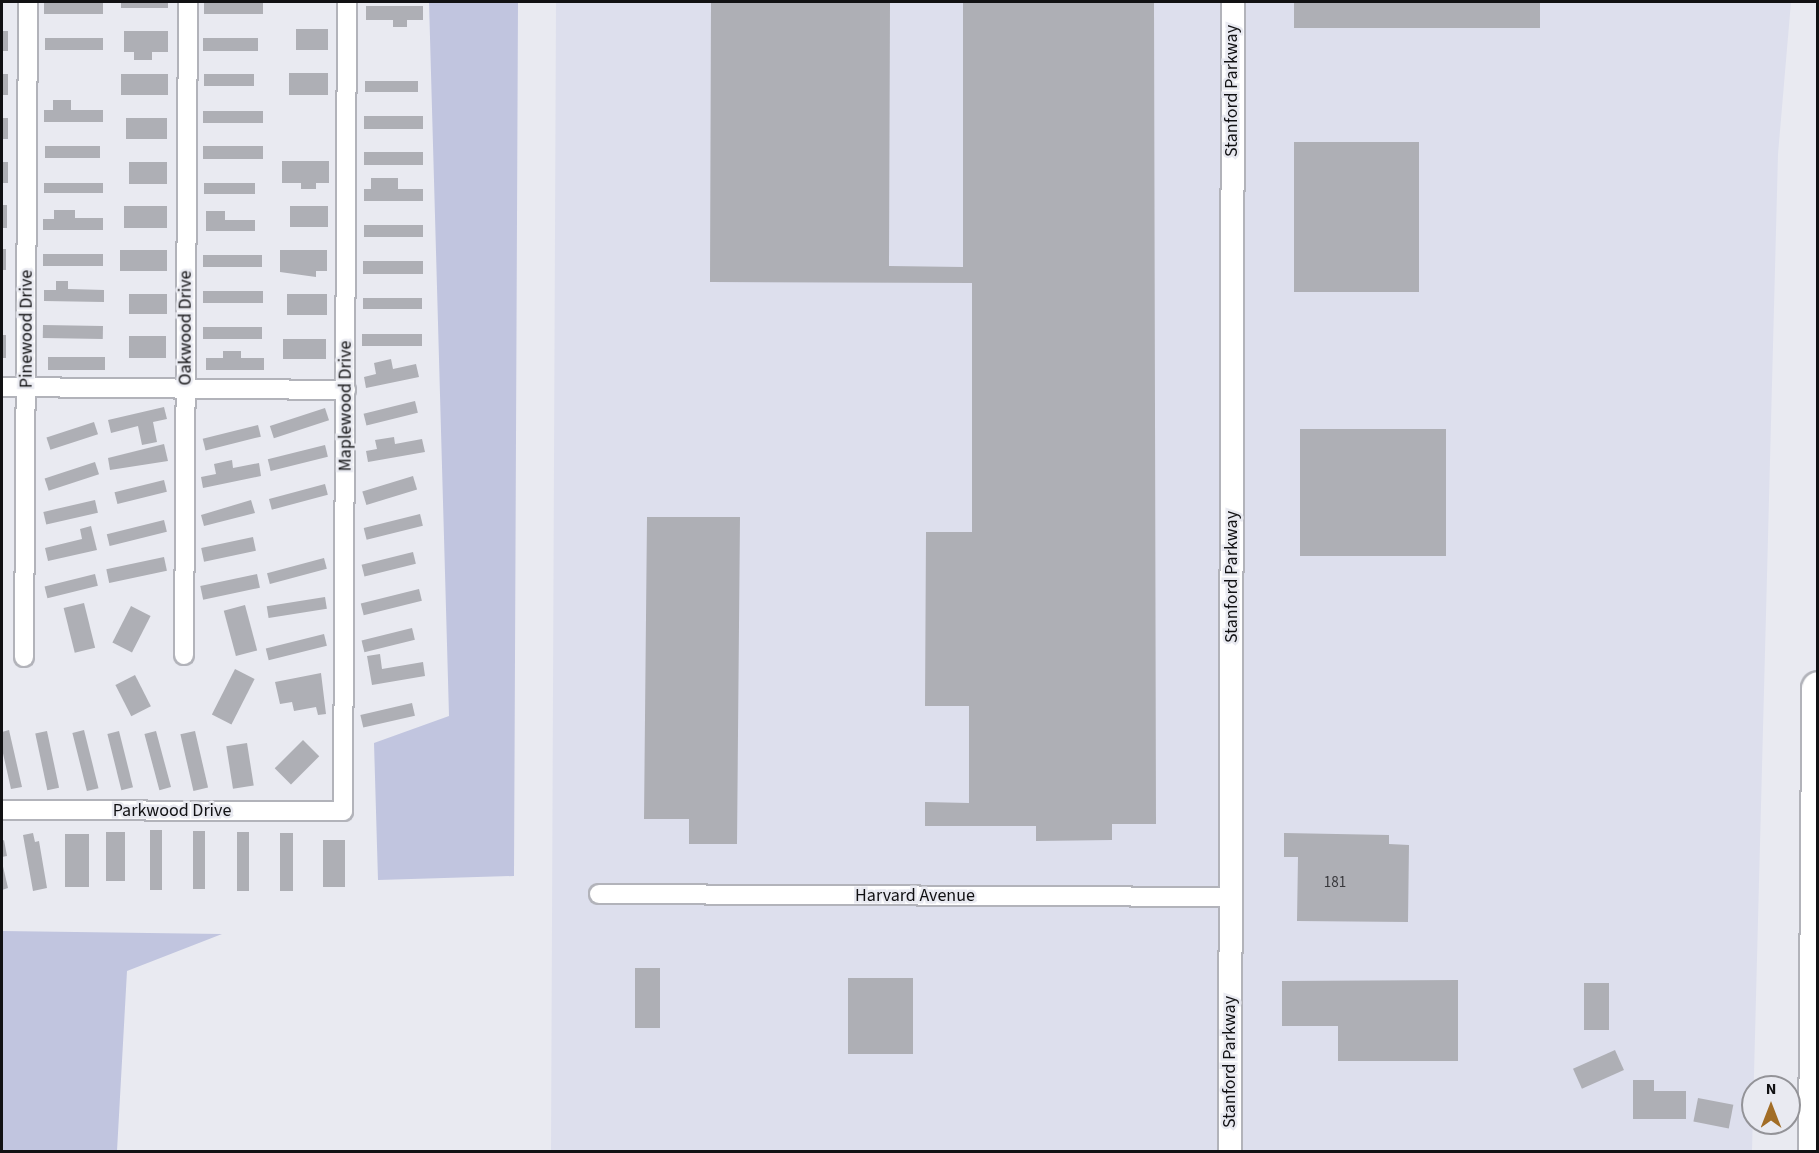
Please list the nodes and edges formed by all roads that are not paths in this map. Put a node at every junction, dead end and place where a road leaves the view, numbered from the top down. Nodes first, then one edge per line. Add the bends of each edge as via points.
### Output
1 (28, 2) edge
2 (188, 2) edge
3 (346, 2) edge
4 (1233, 2) edge
5 (2, 387) edge
6 (26, 387) junction
7 (186, 388) junction
8 (346, 390) junction
9 (184, 655) dead end
10 (24, 657) dead end
11 (1818, 688) edge
12 (2, 810) edge
13 (343, 811) joint
14 (599, 894) dead end
15 (1230, 897) junction
16 (1815, 1117) junction
17 (1230, 1152) edge
18 (1810, 1152) edge
19 (1815, 1152) edge

1 - 6 street, Pinewood Drive
2 - 7 street, Oakwood Drive
3 - 8 street, Maplewood Drive
4 - 15 street, Stanford Parkway
5 - 6 street
6 - 7 street
6 - 10 street, Pinewood Drive
7 - 8 street
7 - 9 street, Oakwood Drive
8 - 13 street, Maplewood Drive
11 - 16 highway
12 - 13 street, Parkwood Drive
14 - 15 street, Harvard Avenue
15 - 17 street, Stanford Parkway
16 - 18 highway
16 - 19 highway

